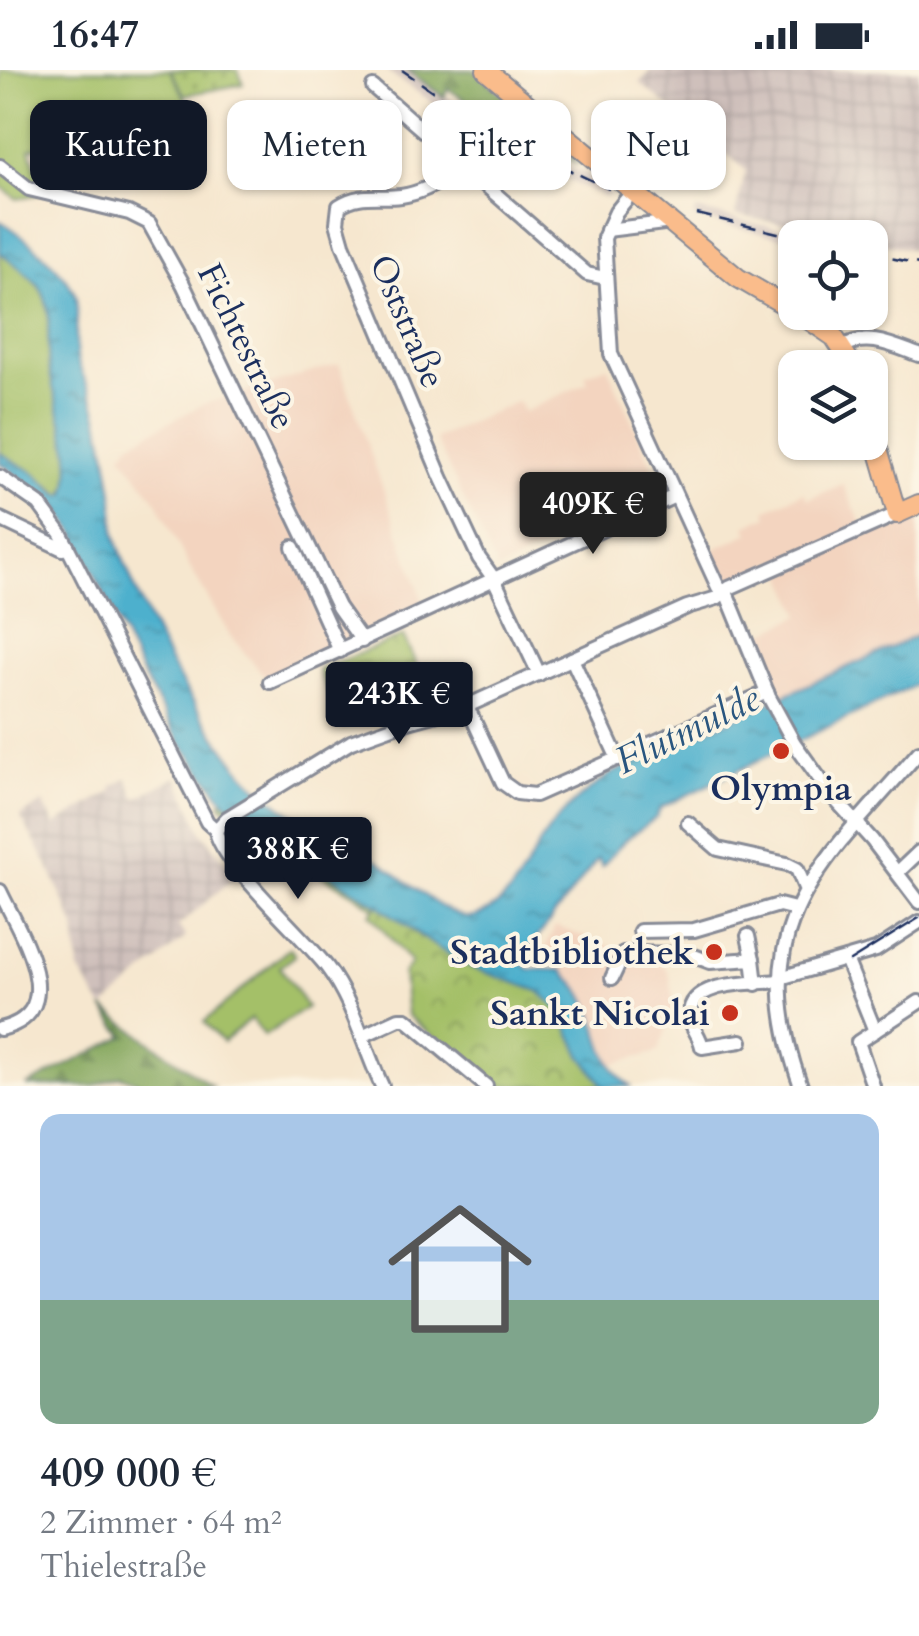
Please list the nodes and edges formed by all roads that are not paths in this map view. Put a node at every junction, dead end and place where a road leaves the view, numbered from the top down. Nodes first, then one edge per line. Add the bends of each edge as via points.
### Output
1 (486, 70) edge
2 (372, 88) dead end
3 (422, 130) edge
4 (0, 166) edge
5 (425, 190) edge
6 (492, 190) edge
7 (633, 191) junction
8 (672, 222) junction
9 (607, 230) junction
10 (605, 278) junction
11 (778, 301) edge
12 (820, 330) edge
13 (842, 347) junction
14 (844, 350) edge
15 (919, 355) edge
16 (881, 460) edge
17 (0, 477) edge
18 (675, 496) junction
19 (919, 504) edge
20 (897, 514) junction
21 (2, 525) edge
22 (292, 547) dead end
23 (68, 548) junction
24 (494, 579) junction
25 (726, 592) junction
26 (362, 641) junction
27 (340, 651) junction
28 (572, 660) junction
29 (539, 674) junction
30 (270, 682) dead end
31 (769, 696) junction
32 (467, 706) junction
33 (919, 752) edge
34 (618, 758) junction
35 (688, 823) dead end
36 (858, 823) junction
37 (216, 830) junction
38 (919, 852) edge
39 (898, 872) junction
40 (805, 888) junction
41 (0, 891) edge
42 (919, 902) edge
43 (794, 909) junction
44 (919, 922) edge
45 (640, 932) dead end
46 (748, 936) dead end
47 (753, 959) junction
48 (846, 959) junction
49 (710, 962) junction
50 (612, 978) dead end
51 (780, 980) junction
52 (756, 984) junction
53 (710, 987) junction
54 (919, 1002) edge
55 (0, 1029) edge
56 (875, 1031) dead end
57 (362, 1036) junction
58 (741, 1041) dead end
59 (382, 1086) edge
60 (486, 1086) edge
61 (800, 1086) edge
62 (873, 1086) edge

1 - 7 main road
2 - 3 street
4 - 26 street, Fichtestraße via 29,189 149,223 338,607
5 - 24 street, Oststraße via 351,198 339,206 338,223 441,477
6 - 10 street via 588,274
7 - 8 main road
7 - 9 street
8 - 9 street
8 - 11 main road via 738,278
9 - 10 street
10 - 18 street via 612,360
12 - 13 main road
13 - 14 main road
13 - 15 street via 870,340
16 - 20 main road
17 - 23 street via 48,513
18 - 24 street
18 - 25 street
19 - 20 main road
20 - 25 street
21 - 23 street
22 - 27 street
23 - 37 street
24 - 26 street
24 - 29 street
25 - 28 street via 708,593
25 - 31 street
26 - 27 street
27 - 30 street
28 - 29 street
28 - 34 street
29 - 32 street
31 - 34 street
31 - 36 street via 794,743
32 - 34 street via 503,783 518,794 542,793
32 - 37 street via 335,750
33 - 36 street
35 - 40 street via 718,849 787,864
36 - 39 street
36 - 40 street
37 - 57 street via 231,859 339,985
38 - 39 street
39 - 42 street
40 - 43 street
41 - 55 street via 39,986 26,1016
43 - 45 street via 778,905 694,930
43 - 51 street
44 - 48 street via 876,950
46 - 47 street
47 - 49 street
47 - 52 street
48 - 51 street
48 - 56 street
49 - 50 street via 690,954 628,952
49 - 53 street
51 - 52 street
51 - 61 street
52 - 53 street
53 - 58 street via 691,1008 702,1047
54 - 62 street via 858,1042
57 - 59 street
57 - 60 street via 406,1019

